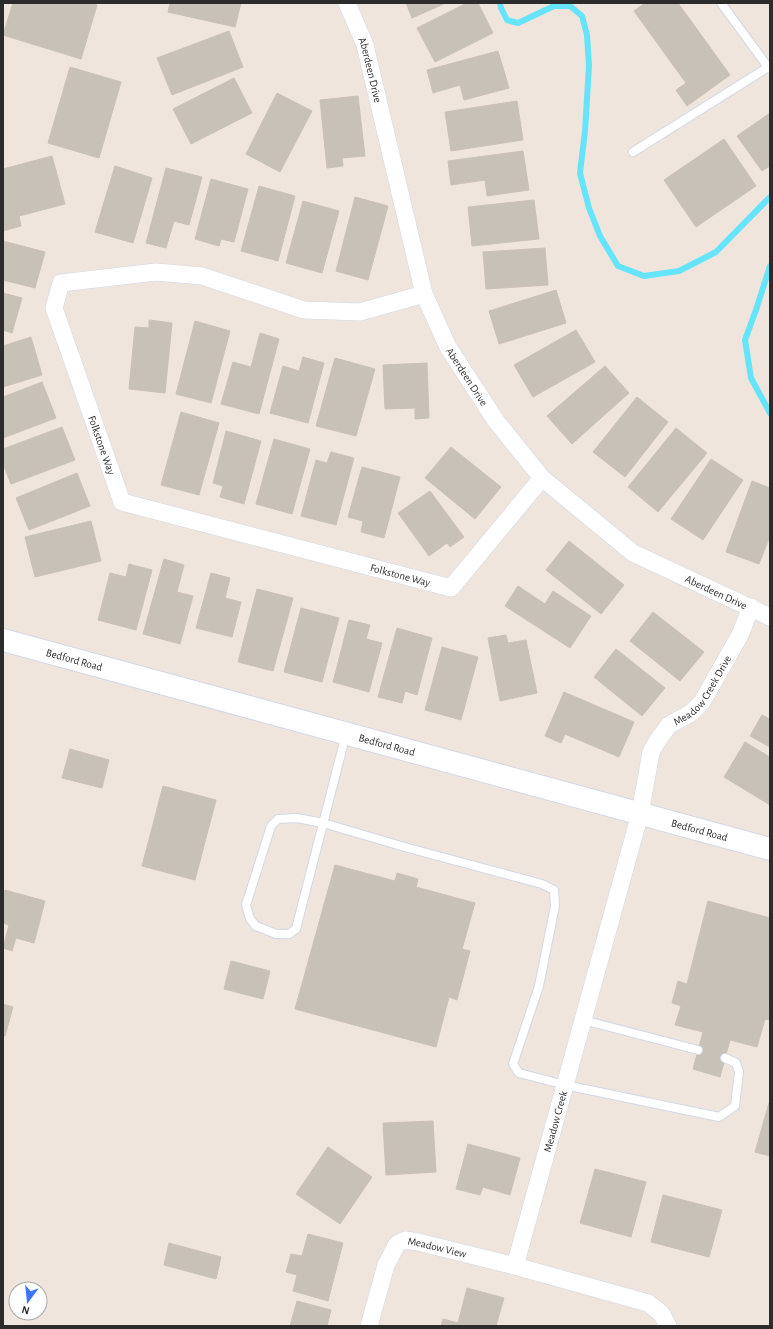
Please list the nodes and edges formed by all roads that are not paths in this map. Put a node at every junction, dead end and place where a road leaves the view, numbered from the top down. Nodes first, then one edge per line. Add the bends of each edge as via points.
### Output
1 (347, 3) edge
2 (721, 3) edge
3 (769, 67) edge
4 (633, 152) dead end
5 (424, 294) junction
6 (542, 478) junction
7 (751, 607) junction
8 (770, 617) edge
9 (3, 640) edge
10 (346, 734) junction
11 (640, 814) junction
12 (323, 823) junction
13 (770, 849) edge
14 (583, 1020) junction
15 (698, 1050) dead end
16 (725, 1058) dead end
17 (565, 1085) junction
18 (515, 1266) junction
19 (369, 1326) edge
20 (668, 1326) edge

1 - 5 street, Aberdeen Drive via 365,46
2 - 3 lane
3 - 4 lane
5 - 6 street, Aberdeen Drive via 448,347 496,421
5 - 6 street, Folkstone Way via 360,312 304,310 202,276 156,272 61,284 54,308 122,502 451,588
6 - 7 street, Aberdeen Drive via 633,553
7 - 8 street, Aberdeen Drive
7 - 11 street, Meadow Creek Drive via 740,635 702,702 691,713 669,725 651,752
9 - 10 main road, Bedford Road
10 - 11 main road, Bedford Road
10 - 12 lane
11 - 13 main road, Bedford Road
11 - 14 street, Meadow Creek
12 - 12 lane via 296,929 289,934 276,934 256,926 250,919 246,905 271,826 278,819 297,818
12 - 17 lane via 542,884 554,890 555,906 539,986 513,1064 519,1074
14 - 15 lane
14 - 17 street, Meadow Creek
16 - 17 lane via 736,1063 739,1072 735,1106 719,1117
17 - 18 street, Meadow Creek
18 - 19 street, Meadow View via 405,1240 397,1244 386,1265
18 - 20 street via 648,1303 661,1312

